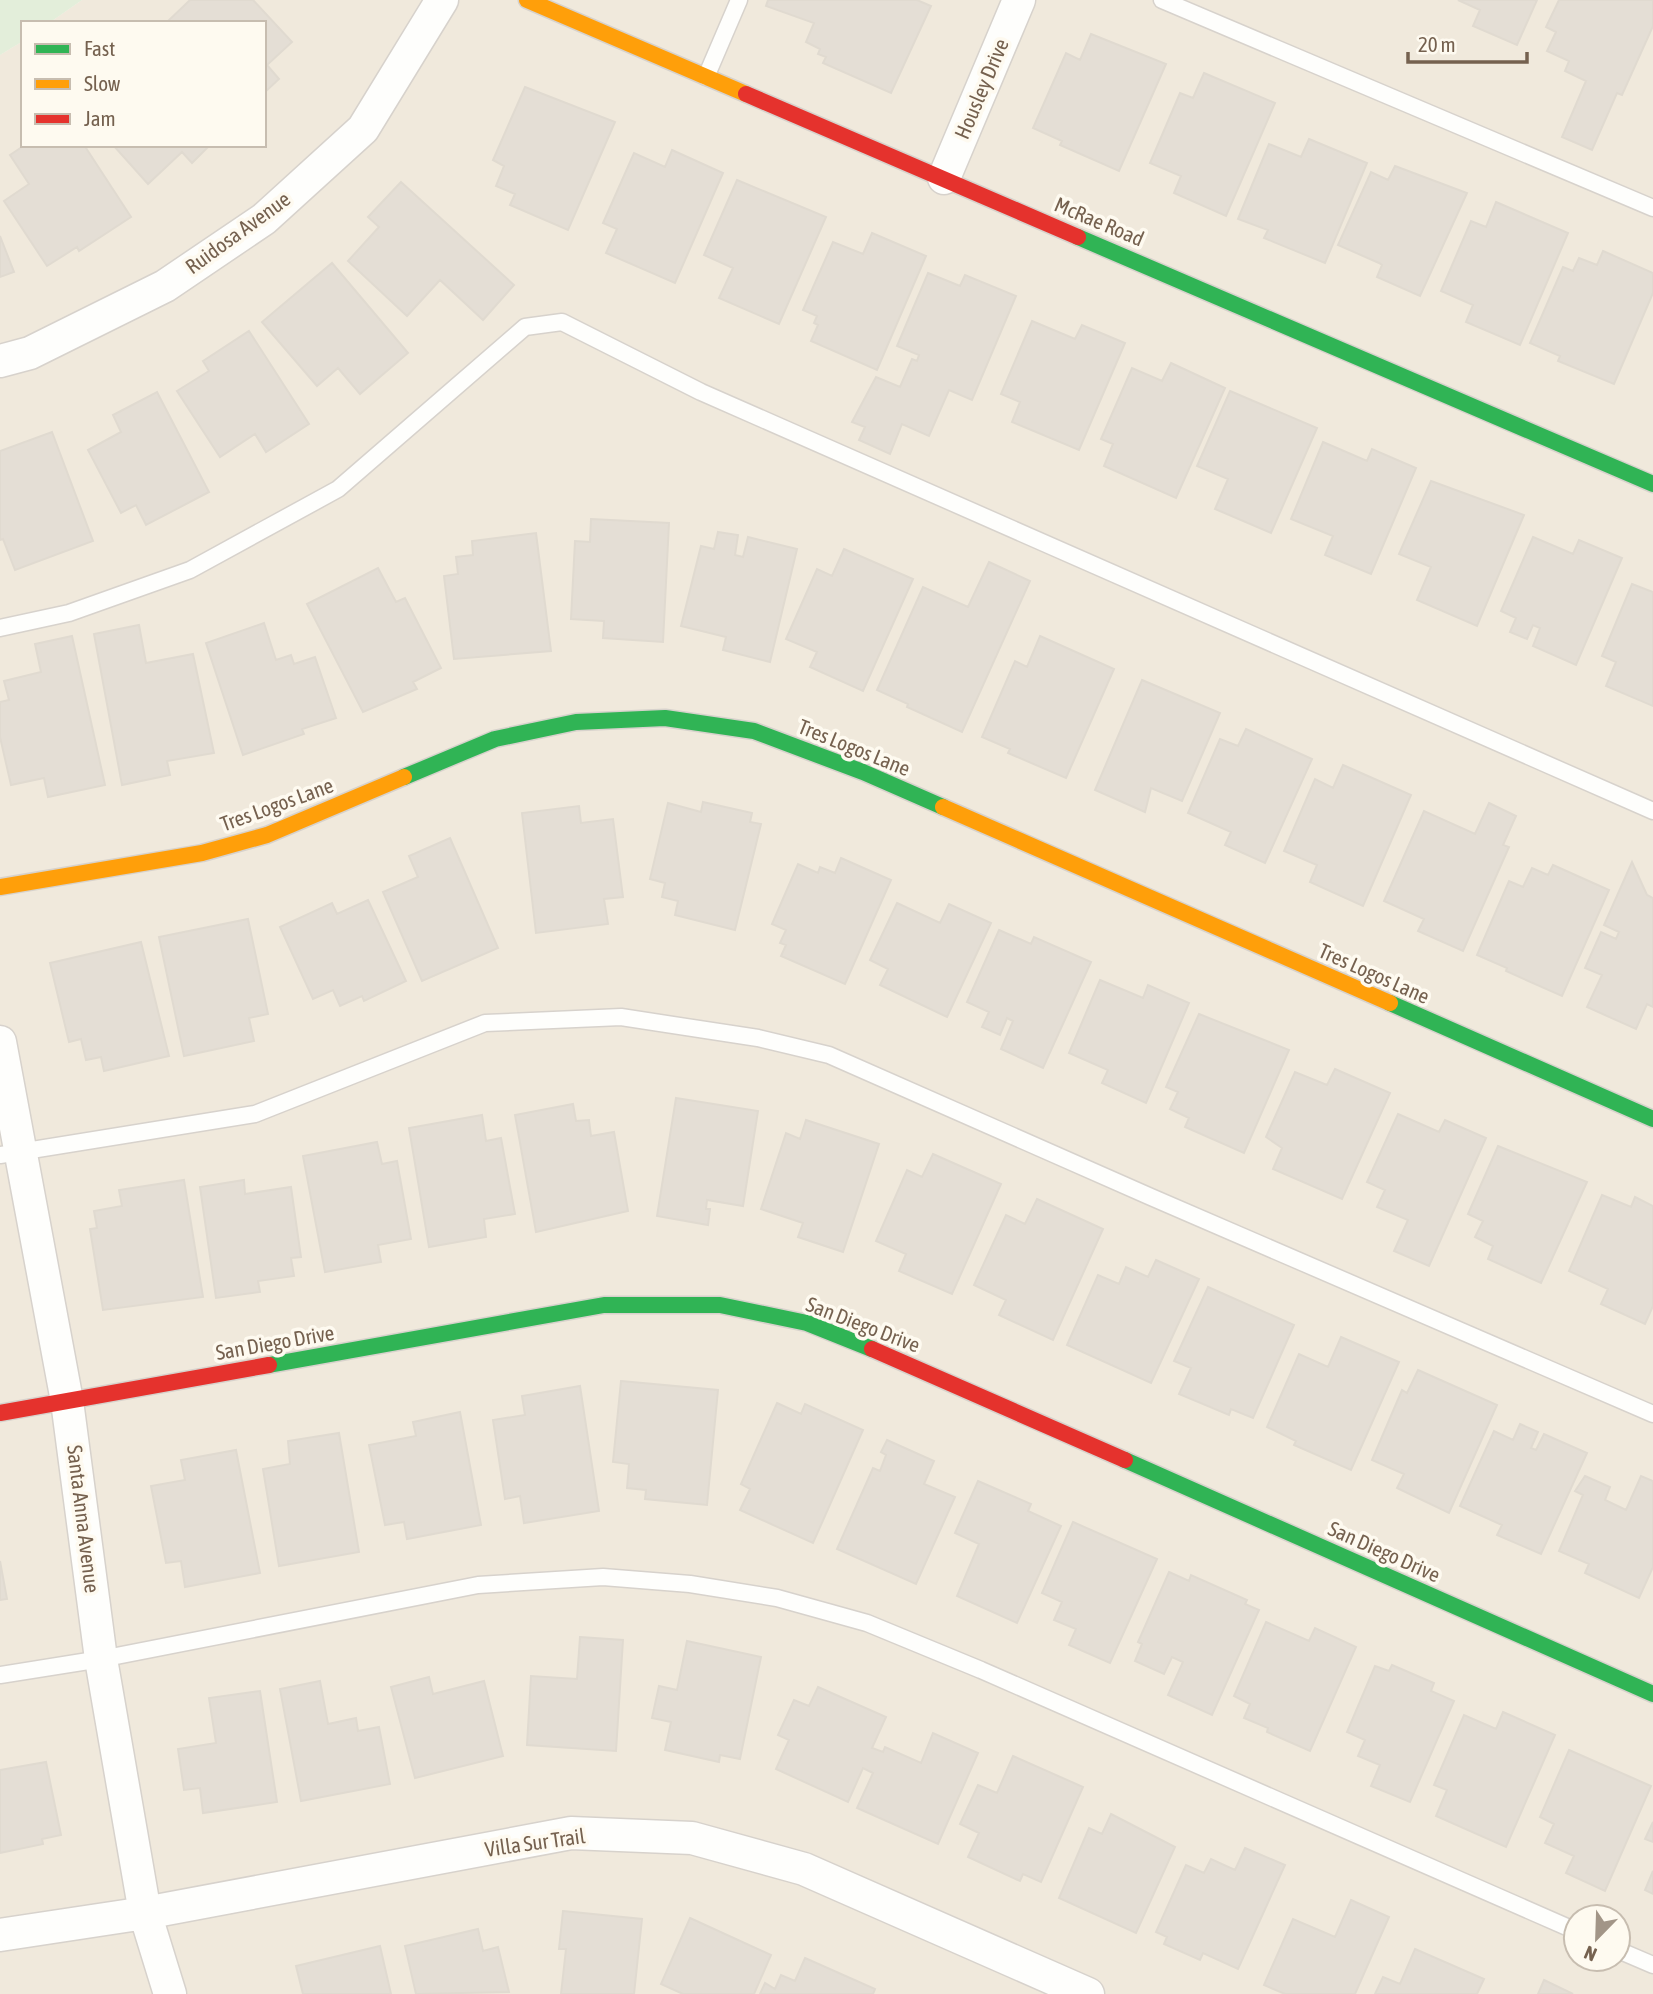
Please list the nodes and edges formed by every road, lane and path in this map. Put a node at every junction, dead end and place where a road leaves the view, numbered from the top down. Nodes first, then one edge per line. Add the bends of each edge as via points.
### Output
1 (442, 0) edge
2 (527, 0) edge
3 (740, 0) edge
4 (1019, 0) edge
5 (1163, 0) edge
6 (706, 78) junction
7 (944, 178) junction
8 (1653, 208) edge
9 (0, 360) edge
10 (1653, 484) edge
11 (0, 628) edge
12 (1653, 811) edge
13 (0, 887) edge
14 (0, 1042) edge
15 (1653, 1119) edge
16 (11, 1153) edge
17 (67, 1401) junction
18 (0, 1413) edge
19 (1653, 1414) edge
20 (101, 1659) junction
21 (0, 1675) edge
22 (1653, 1694) edge
23 (145, 1913) junction
24 (1562, 1925) edge
25 (0, 1935) edge
26 (1632, 1956) edge
27 (1653, 1965) edge
28 (170, 1994) edge
29 (1088, 1994) edge

1 - 9 street, Ruidosa Avenue via 363,128 264,219 165,286 30,354
2 - 6 street, McRae Road
3 - 6 lane
4 - 7 street, Housley Drive
5 - 8 lane
6 - 7 street, McRae Road
7 - 10 street, McRae Road
11 - 12 lane via 69,612 190,570 338,489 525,327 562,322 701,393
13 - 15 street, Tres Logos Lane via 202,853 267,835 495,739 576,722 665,718 754,731 863,772
14 - 16 street, Santa Anna Avenue
16 - 17 street, Santa Anna Avenue
16 - 19 lane via 256,1114 485,1023 621,1017 758,1038 829,1055
17 - 18 street, San Diego Drive
17 - 20 street, Santa Anna Avenue
17 - 22 street, San Diego Drive via 604,1305 720,1305 807,1323 909,1364
20 - 21 lane
20 - 23 street, Santa Anna Avenue
20 - 24 lane via 478,1585 603,1577 691,1584 776,1598 867,1623 981,1670
23 - 25 street, Villa Sur Trail
23 - 28 street, Santa Anna Avenue
23 - 29 street, Villa Sur Trail via 571,1833 692,1838 804,1869
26 - 27 lane

